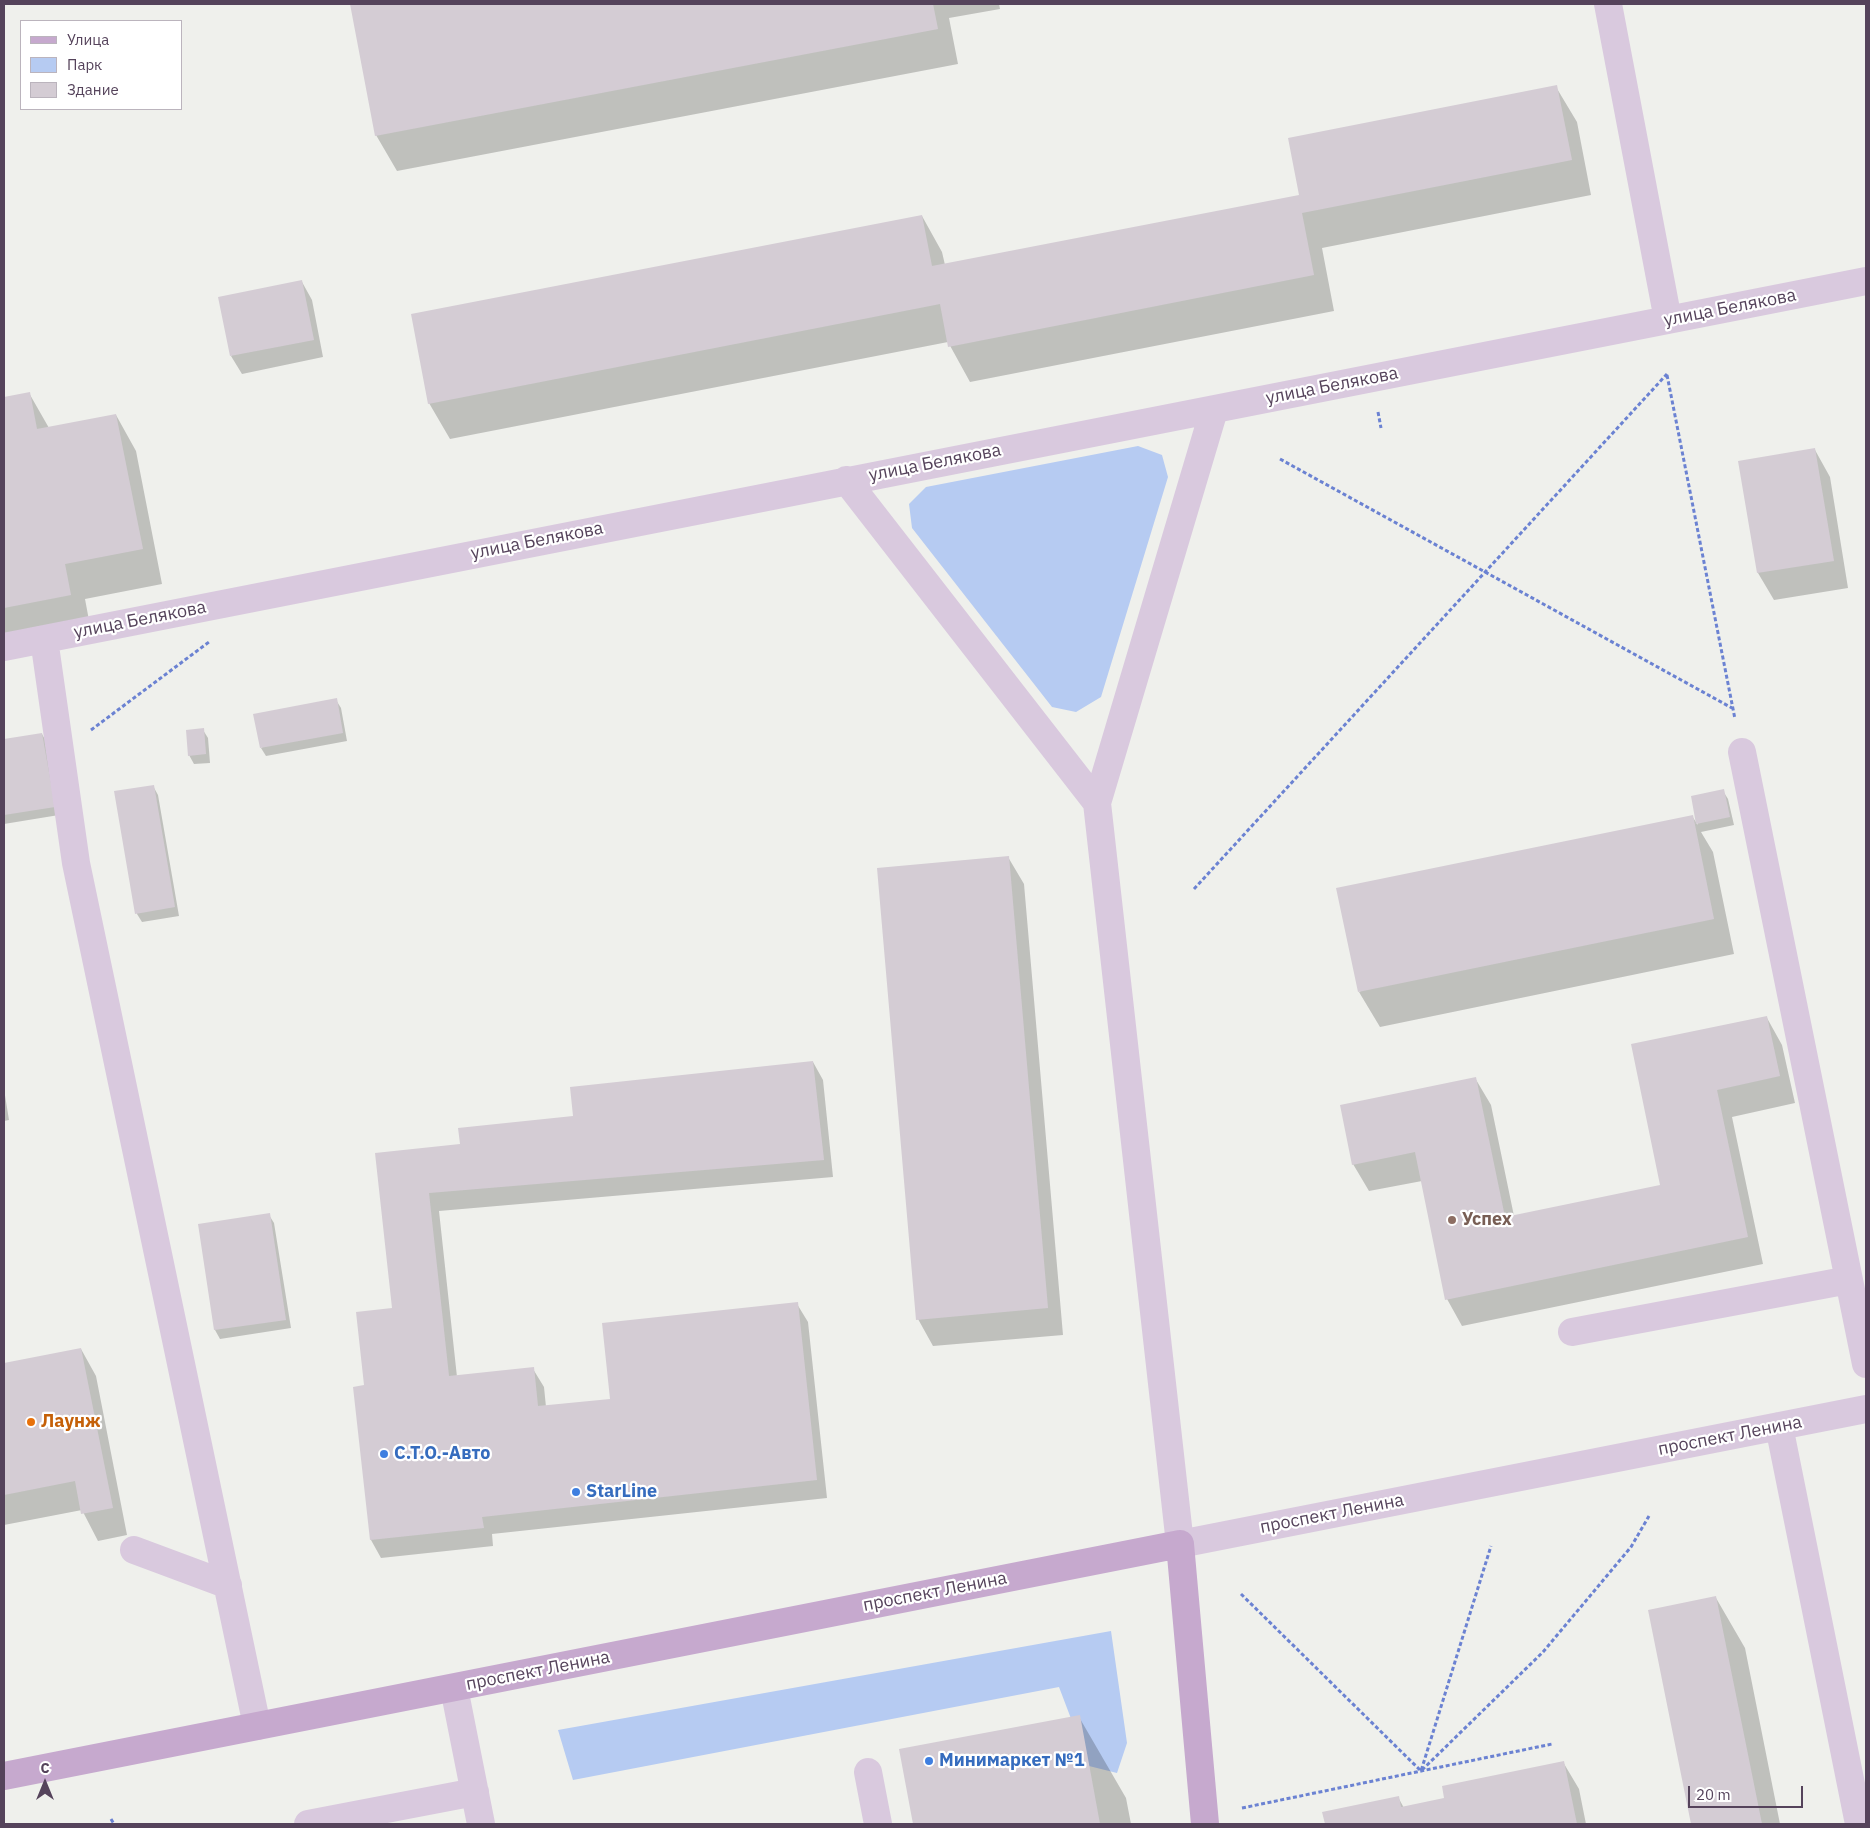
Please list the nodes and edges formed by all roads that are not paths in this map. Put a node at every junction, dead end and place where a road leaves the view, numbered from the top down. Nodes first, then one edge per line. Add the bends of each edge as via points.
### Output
1 (1608, 4) edge
2 (1866, 281) edge
3 (1668, 320) junction
4 (1214, 410) junction
5 (846, 480) junction
6 (44, 639) junction
7 (4, 647) edge
8 (1742, 752) dead end
9 (1097, 803) junction
10 (1849, 1280) junction
11 (1572, 1332) dead end
12 (1866, 1364) edge
13 (1866, 1409) edge
14 (1779, 1426) junction
15 (1180, 1544) junction
16 (134, 1550) dead end
17 (228, 1585) junction
18 (454, 1688) junction
19 (257, 1726) junction
20 (868, 1772) dead end
21 (4, 1776) edge
22 (475, 1792) junction
23 (308, 1824) edge
24 (481, 1824) edge
25 (878, 1824) edge
26 (1205, 1824) edge
27 (1860, 1824) edge

1 - 3 street
2 - 3 street, улица Белякова
3 - 4 street, улица Белякова
4 - 5 street, улица Белякова
4 - 9 street
5 - 6 street, улица Белякова
5 - 9 street
6 - 7 street, улица Белякова
6 - 17 street via 76,863
8 - 10 street
9 - 15 street
10 - 11 street
10 - 12 street
13 - 14 street, проспект Ленина
14 - 15 street, проспект Ленина
14 - 27 street
15 - 18 main road, проспект Ленина
15 - 26 main road
16 - 17 street
17 - 19 street
18 - 19 main road, проспект Ленина
18 - 22 street
19 - 21 main road, проспект Ленина
20 - 25 street
22 - 23 street
22 - 24 street

